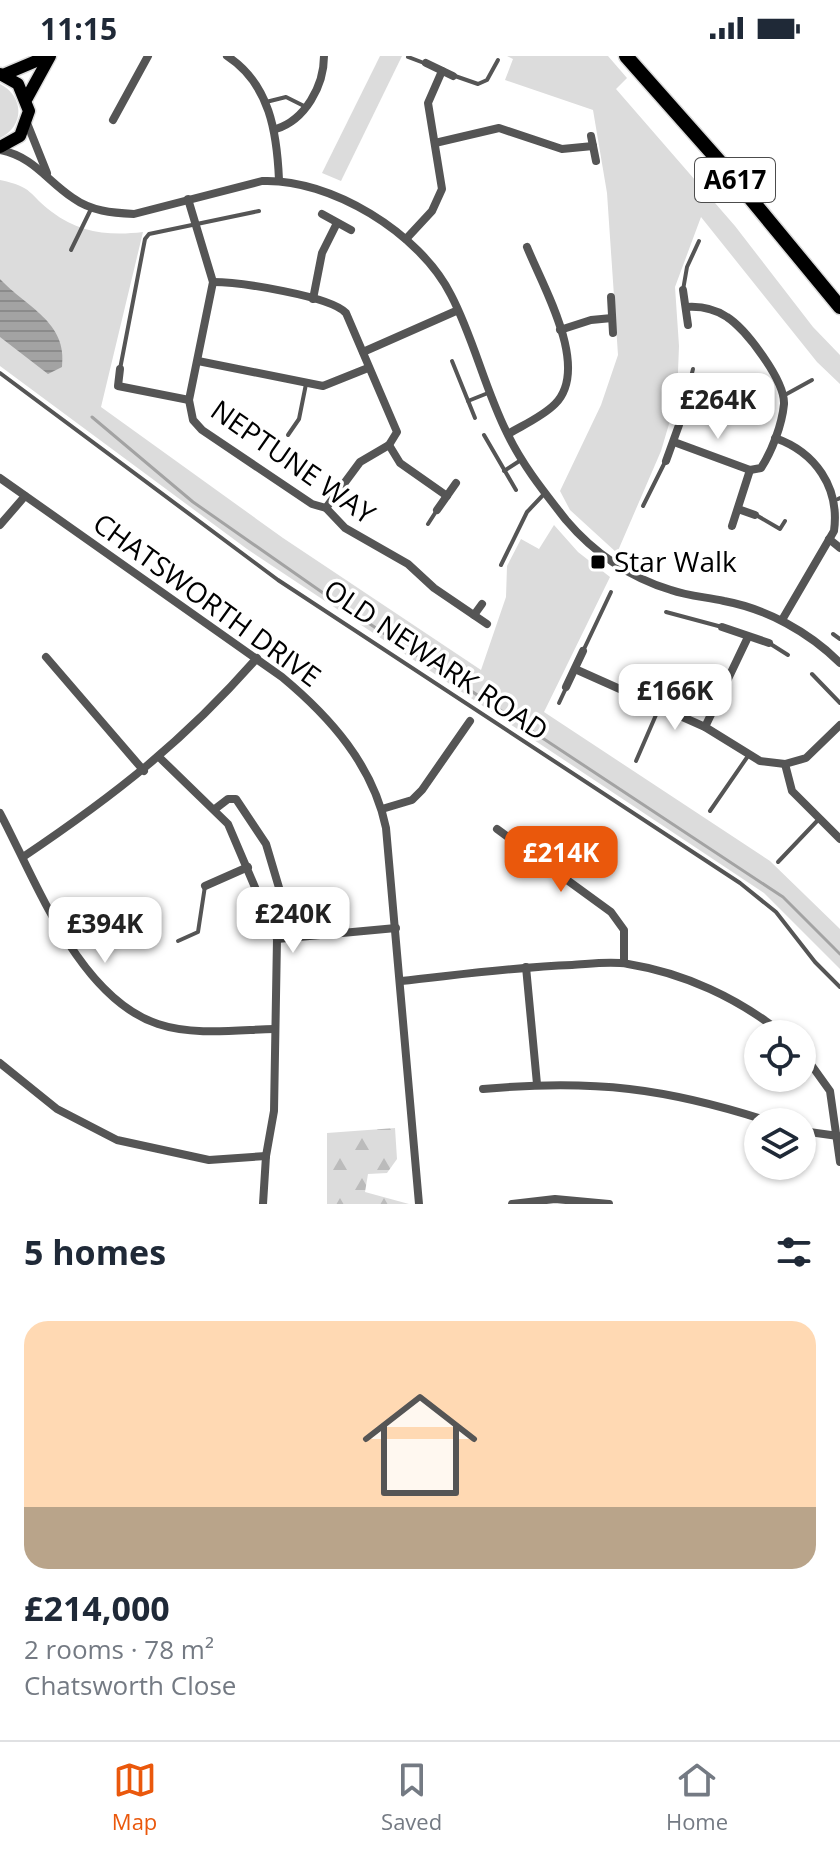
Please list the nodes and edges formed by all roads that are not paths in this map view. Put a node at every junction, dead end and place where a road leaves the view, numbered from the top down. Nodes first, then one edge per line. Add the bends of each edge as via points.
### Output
1 (49, 56) edge
2 (148, 56) edge
3 (227, 56) edge
4 (324, 56) edge
5 (626, 56) edge
6 (408, 57) edge
7 (498, 60) dead end
8 (426, 63) joint
9 (442, 71) junction
10 (2, 74) edge
11 (453, 76) joint
12 (27, 98) junction
13 (266, 102) junction
14 (305, 107) junction
15 (113, 120) dead end
16 (27, 123) junction
17 (276, 129) junction
18 (591, 136) dead end
19 (435, 143) junction
20 (593, 146) junction
21 (0, 149) edge
22 (596, 161) dead end
23 (48, 173) junction
24 (279, 180) junction
25 (188, 199) junction
26 (92, 208) junction
27 (259, 211) dead end
28 (322, 214) dead end
29 (196, 222) junction
30 (337, 223) junction
31 (351, 230) dead end
32 (406, 239) junction
33 (699, 241) dead end
34 (527, 247) dead end
35 (71, 250) dead end
36 (213, 282) junction
37 (683, 290) joint
38 (611, 297) dead end
39 (313, 299) junction
40 (686, 307) junction
41 (840, 307) edge
42 (456, 311) junction
43 (612, 318) junction
44 (688, 325) dead end
45 (560, 330) junction
46 (613, 333) dead end
47 (363, 352) junction
48 (198, 361) junction
49 (452, 361) dead end
50 (368, 368) junction
51 (120, 369) joint
52 (693, 369) dead end
53 (0, 373) edge
54 (812, 380) dead end
55 (306, 384) junction
56 (489, 393) junction
57 (783, 396) junction
58 (189, 400) junction
59 (468, 401) junction
60 (475, 418) dead end
61 (679, 425) joint
62 (508, 434) junction
63 (288, 435) dead end
64 (484, 435) dead end
65 (775, 438) junction
66 (674, 442) junction
67 (389, 445) junction
68 (521, 460) junction
69 (666, 461) joint
70 (750, 470) junction
71 (504, 471) junction
72 (0, 478) edge
73 (456, 483) dead end
74 (516, 490) dead end
75 (545, 493) junction
76 (25, 496) junction
77 (447, 496) junction
78 (839, 498) edge
79 (643, 506) dead end
80 (326, 508) junction
81 (738, 509) junction
82 (437, 510) joint
83 (755, 515) joint
84 (785, 521) dead end
85 (428, 524) dead end
86 (0, 525) edge
87 (732, 526) dead end
88 (829, 539) junction
89 (840, 548) edge
90 (501, 565) dead end
91 (611, 592) dead end
92 (482, 604) dead end
93 (666, 612) dead end
94 (474, 615) junction
95 (782, 620) junction
96 (487, 624) dead end
97 (722, 627) joint
98 (833, 634) dead end
99 (748, 637) junction
100 (840, 639) edge
101 (769, 643) joint
102 (583, 651) joint
103 (788, 655) dead end
104 (46, 657) dead end
105 (257, 658) junction
106 (840, 663) edge
107 (575, 669) junction
108 (812, 674) dead end
109 (566, 687) joint
110 (559, 703) dead end
111 (840, 703) edge
112 (659, 708) junction
113 (470, 721) dead end
114 (840, 725) edge
115 (705, 727) junction
116 (749, 754) junction
117 (160, 758) junction
118 (636, 761) dead end
119 (785, 764) junction
120 (144, 771) junction
121 (215, 809) junction
122 (382, 809) junction
123 (710, 811) dead end
124 (0, 813) edge
125 (819, 820) junction
126 (497, 829) dead end
127 (508, 837) junction
128 (840, 839) edge
129 (501, 846) dead end
130 (23, 857) junction
131 (778, 862) dead end
132 (248, 867) junction
133 (205, 886) joint
134 (267, 909) junction
135 (396, 928) junction
136 (277, 939) junction
137 (178, 941) dead end
138 (624, 963) junction
139 (526, 967) junction
140 (401, 981) junction
141 (840, 987) edge
142 (765, 1020) edge
143 (274, 1029) junction
144 (0, 1063) edge
145 (816, 1072) edge
146 (537, 1084) junction
147 (483, 1089) dead end
148 (838, 1109) edge
149 (744, 1113) edge
150 (816, 1133) edge
151 (838, 1136) junction
152 (266, 1156) junction
153 (840, 1162) edge
154 (263, 1204) edge
155 (419, 1204) edge
156 (512, 1204) edge
157 (609, 1204) edge

1 - 10 main road
1 - 12 main road
2 - 15 street
3 - 13 street via 252,79
4 - 14 street via 321,81
5 - 41 highway, A617
6 - 8 lane
7 - 11 lane via 487,80 478,84
8 - 9 street
9 - 11 street
9 - 19 street via 428,103
10 - 12 main road
12 - 16 main road
13 - 14 lane via 286,97
13 - 17 street
14 - 17 street via 289,125
16 - 21 main road via 20,136
16 - 23 street
17 - 24 street
18 - 20 street
19 - 20 street via 499,128 562,149
19 - 32 street via 442,189 432,211
20 - 22 street
21 - 23 street via 22,154
23 - 26 street via 71,198
24 - 25 street
24 - 32 street via 335,195
25 - 26 street via 134,214
25 - 29 street, NEPTUNE WAY
26 - 35 lane
27 - 29 lane
28 - 30 street
29 - 36 street, NEPTUNE WAY
29 - 51 lane via 145,239
30 - 31 street
30 - 39 street via 322,253
32 - 42 street via 452,296
33 - 37 lane
34 - 45 street
36 - 39 street
36 - 48 street, NEPTUNE WAY
37 - 40 street
38 - 43 street
39 - 47 street via 341,308
40 - 44 street
40 - 57 street via 730,318 777,377
42 - 47 street
42 - 56 street
43 - 45 street
43 - 46 street
45 - 62 street via 570,363 569,383 556,403
47 - 50 street
48 - 55 street
48 - 58 street, NEPTUNE WAY
49 - 59 lane
50 - 55 street via 323,386
50 - 67 street via 397,432
51 - 58 street via 118,386
52 - 61 lane
53 - 141 lane, OLD NEWARK ROAD via 278,580 740,883 776,912
54 - 57 lane
55 - 63 lane via 299,419
56 - 59 lane
56 - 62 street
57 - 65 street
58 - 80 street, NEPTUNE WAY via 193,420 202,430 312,504
59 - 60 lane
61 - 66 street
62 - 68 street
64 - 71 lane
65 - 70 street via 761,468
65 - 78 street via 810,455
66 - 69 street
66 - 70 street
67 - 77 street via 400,463
67 - 80 street via 360,462
68 - 71 lane
68 - 75 street
69 - 79 lane
70 - 81 street
71 - 74 lane
72 - 76 street, CHATSWORTH DRIVE
73 - 77 street
75 - 90 lane via 527,512
75 - 95 street via 606,559 639,577
76 - 86 street
76 - 105 street, CHATSWORTH DRIVE
77 - 82 street
78 - 88 street
80 - 94 street, NEPTUNE WAY via 345,528 408,564
81 - 83 street
81 - 87 street
82 - 85 lane
83 - 84 lane via 780,529
88 - 89 street
88 - 95 street
91 - 102 lane
92 - 94 street
93 - 97 lane
94 - 96 street, NEPTUNE WAY
95 - 106 street
97 - 99 street
98 - 100 lane
99 - 101 street
99 - 115 street
101 - 103 lane
102 - 107 street
104 - 120 street
105 - 117 street
105 - 122 street, CHATSWORTH DRIVE via 335,727
107 - 109 street
107 - 112 street
108 - 111 lane
109 - 110 lane
112 - 115 street
112 - 118 lane
113 - 122 street via 412,800
114 - 119 street via 806,758
115 - 116 street
116 - 119 street via 765,763
116 - 123 lane
117 - 120 street
117 - 121 street
119 - 125 street via 792,791
120 - 130 street
121 - 132 street
121 - 134 street via 236,799 266,844 280,882
122 - 135 street, CHATSWORTH DRIVE
124 - 130 street
125 - 128 street
125 - 131 lane
126 - 127 street
127 - 129 street
127 - 138 street via 617,918 624,930
130 - 143 street via 78,958 133,1011 176,1029
132 - 133 street
132 - 134 street
133 - 137 lane via 198,932
134 - 136 street
135 - 136 street
135 - 140 street, CHATSWORTH DRIVE
136 - 143 street
138 - 139 street
138 - 142 street via 724,996
139 - 140 street
139 - 146 street
140 - 155 street, CHATSWORTH DRIVE
143 - 152 street via 274,1111
144 - 152 street via 57,1109 117,1140 209,1160
145 - 148 street
146 - 147 street
146 - 149 street via 627,1086
148 - 151 street
150 - 151 street
151 - 153 street
152 - 154 street
156 - 157 street via 555,1199

